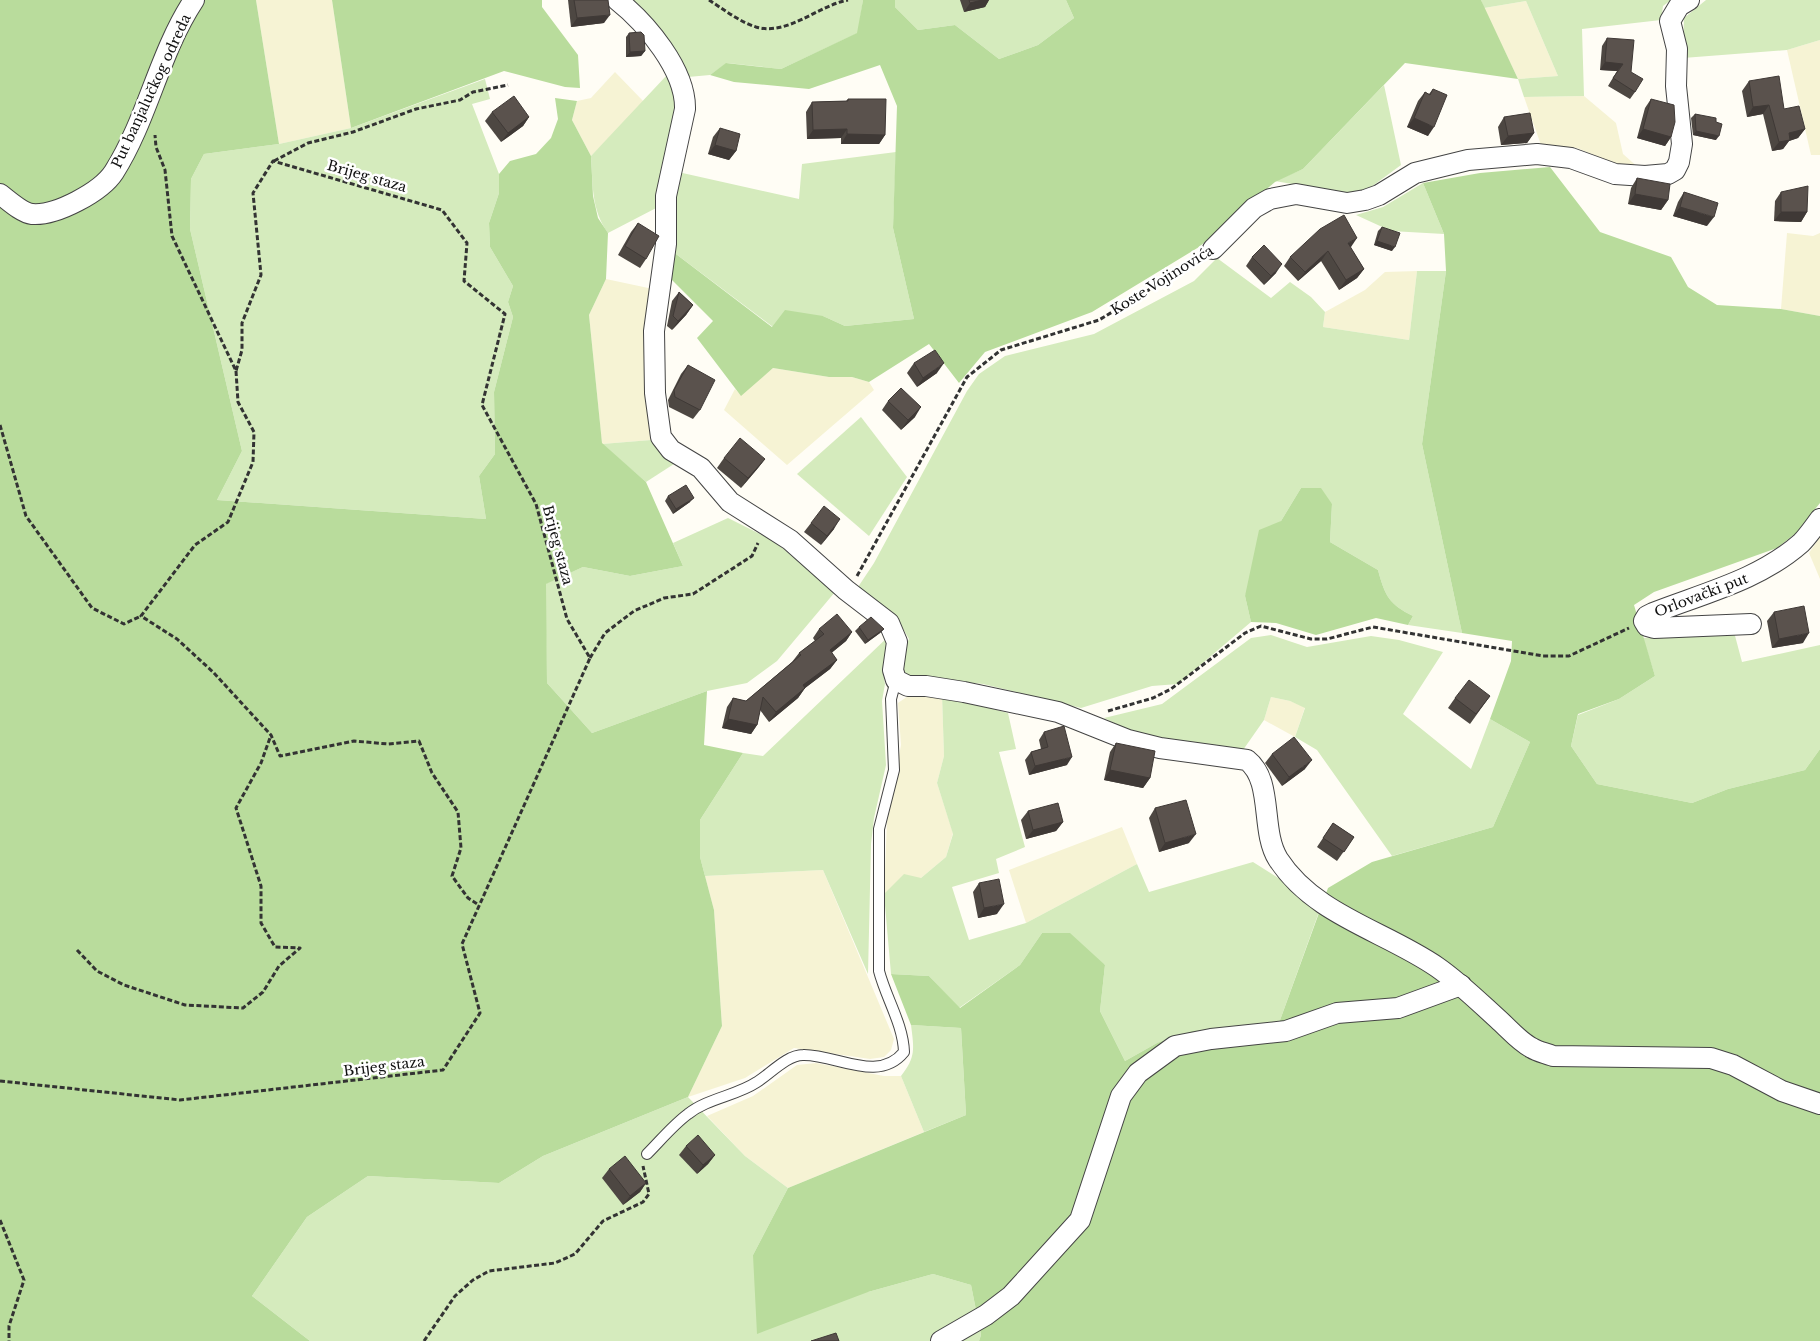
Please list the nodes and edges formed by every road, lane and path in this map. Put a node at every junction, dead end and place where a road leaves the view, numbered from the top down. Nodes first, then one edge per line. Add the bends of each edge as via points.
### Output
1 (194, 0) edge
2 (617, 0) edge
3 (708, 0) edge
4 (848, 0) edge
5 (1688, 0) edge
6 (508, 85) dead end
7 (155, 128) dead end
8 (273, 161) junction
9 (0, 194) edge
10 (1213, 249) joint
11 (236, 371) junction
12 (0, 425) edge
13 (1820, 519) edge
14 (767, 526) junction
15 (846, 590) junction
16 (141, 616) junction
17 (1644, 621) junction
18 (1751, 624) dead end
19 (590, 658) junction
20 (896, 680) junction
21 (1079, 720) junction
22 (271, 734) junction
23 (479, 905) junction
24 (77, 950) dead end
25 (1461, 985) junction
26 (0, 1081) edge
27 (1820, 1104) edge
28 (647, 1154) joint
29 (0, 1220) edge
30 (10, 1341) edge
31 (424, 1341) edge
32 (941, 1341) edge

1 - 9 street, Put banjalučkog odreda via 178,28 131,140 113,174 80,201 51,212 30,214
2 - 14 street via 636,17 667,56 683,85 686,98 666,196 666,244 654,331 655,393 660,437 671,450 701,468 730,502
3 - 4 path via 754,26 766,29 779,29 836,2
5 - 10 street, Koste Vojinovića via 1679,6 1670,21 1677,49 1676,86 1682,144 1679,162 1668,174 1615,174 1571,158 1536,154 1468,160 1415,173 1365,200 1347,203 1296,194 1270,199 1254,208
6 - 8 path via 416,109 353,132 308,142
7 - 11 path via 156,147 165,170 172,236
8 - 11 path via 253,193 261,275 242,323 242,350
8 - 19 path, Brijeg staza via 442,210 467,243 464,281 505,314 482,405 536,504 567,620
10 - 15 path, Koste Vojinovića via 1100,320 1001,350 967,377 863,568
11 - 16 path via 238,402 254,432 252,462 228,522 195,545
12 - 16 path via 26,516 67,575 92,608 124,624
13 - 17 street, Orlovački put via 1802,542 1769,567 1653,613
14 - 15 street via 790,540
14 - 19 path via 752,556 693,594 664,598 634,612 605,634
15 - 20 street via 889,623 897,642 893,670
16 - 22 path via 177,640 213,672
17 - 18 street, Orlovački put via 1654,628
17 - 21 path via 1569,656 1543,656 1372,627 1327,639 1310,639 1261,626 1246,633 1171,689 1153,698
19 - 23 path, Brijeg staza
20 - 21 street via 901,685 964,692 1058,712
20 - 28 lane via 891,699 894,770 879,829 879,971 900,1027 904,1052 886,1066 802,1055 790,1059 755,1084 689,1113
21 - 25 street via 1128,740 1160,748 1248,760 1258,771 1263,786 1270,838 1278,858 1302,888 1354,922 1436,966
22 - 23 path via 280,756 354,741 388,744 419,741 432,773 458,812 461,848 452,876 468,898
22 - 24 path via 261,763 236,808 261,886 261,923 275,947 300,948 279,966 262,992 243,1008 185,1005 124,985 98,971
23 - 26 path, Brijeg staza via 462,944 480,1013 443,1070 180,1100
25 - 27 street via 1532,1048 1553,1056 1710,1058
25 - 32 street via 1398,1008 1337,1013 1286,1031 1175,1046 1138,1073 1121,1096 1080,1220 1011,1296
28 - 31 path via 642,1167 649,1194 643,1202 603,1221 575,1254 555,1263 489,1271 473,1280 455,1296
29 - 30 path via 24,1280 9,1326

